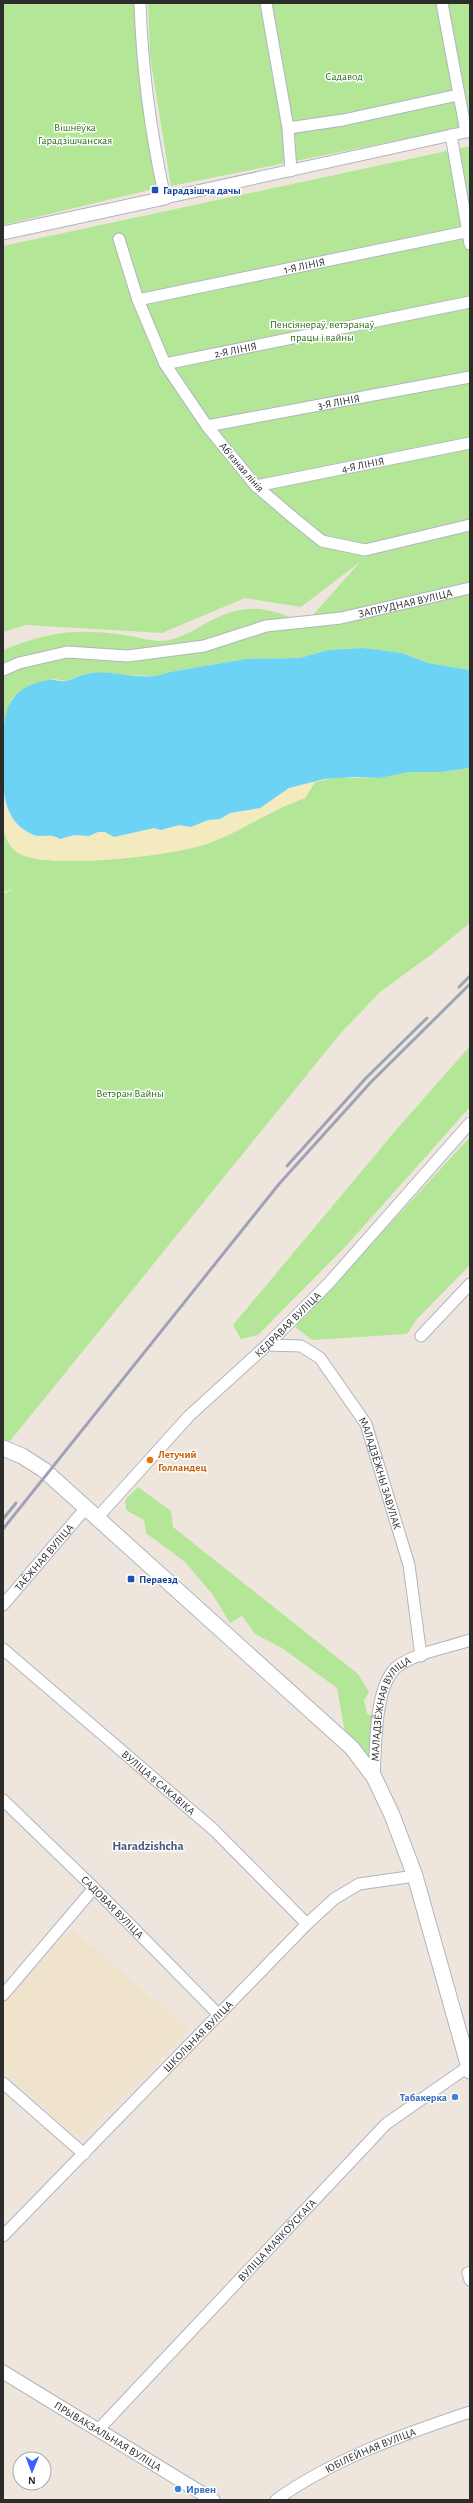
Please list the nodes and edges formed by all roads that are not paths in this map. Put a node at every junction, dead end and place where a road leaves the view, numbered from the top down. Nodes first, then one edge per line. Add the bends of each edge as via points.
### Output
1 (140, 3) edge
2 (266, 3) edge
3 (442, 3) edge
4 (458, 95) junction
5 (288, 128) junction
6 (468, 131) edge
7 (451, 135) junction
8 (291, 171) junction
9 (165, 198) junction
10 (469, 231) edge
11 (3, 233) edge
12 (119, 239) dead end
13 (470, 244) edge
14 (138, 300) junction
15 (470, 302) edge
16 (165, 364) junction
17 (470, 377) edge
18 (207, 426) junction
19 (470, 443) edge
20 (256, 486) junction
21 (470, 525) edge
22 (470, 588) edge
23 (3, 670) edge
24 (470, 1123) edge
25 (470, 1284) edge
26 (421, 1336) dead end
27 (267, 1345) junction
28 (3, 1448) edge
29 (85, 1509) junction
30 (97, 1518) junction
31 (3, 1605) edge
32 (470, 1640) edge
33 (3, 1649) edge
34 (421, 1656) junction
35 (374, 1776) junction
36 (3, 1800) edge
37 (415, 1876) junction
38 (94, 1888) junction
39 (307, 1924) junction
40 (3, 1995) edge
41 (219, 2015) junction
42 (469, 2068) edge
43 (3, 2083) edge
44 (84, 2154) junction
45 (3, 2236) edge
46 (470, 2272) edge
47 (470, 2280) edge
48 (3, 2372) edge
49 (470, 2412) edge
50 (98, 2430) junction
51 (213, 2500) edge
52 (276, 2500) edge

1 - 9 street via 157,162
2 - 5 street
3 - 4 street
4 - 5 street via 343,120
4 - 6 street
5 - 8 street
6 - 7 street
7 - 8 street
7 - 10 street
8 - 9 street
9 - 11 street
10 - 13 street
10 - 14 street, 1-Я ЛІНІЯ
12 - 14 street, Абʼязная лінія
14 - 16 street, Абʼязная лінія
15 - 16 street, 2-Я ЛІНІЯ
16 - 18 street, Абʼязная лінія
17 - 18 street, 3-Я ЛІНІЯ
18 - 20 street, Абʼязная лінія
19 - 20 street, 4-Я ЛІНІЯ
20 - 21 street, Абʼязная лінія via 322,541 347,547 365,550
22 - 23 street, ЗАПРУДНАЯ ВУЛІЦА via 341,618 266,626 204,646 128,656 83,652 52,655
24 - 27 street, КЕДРАВАЯ ВУЛІЦА via 328,1284
25 - 26 street
27 - 30 street, КЕДРАВАЯ ВУЛІЦА via 189,1416
27 - 34 street, МАЛАДЗЁЖНЫ ЗАВУЛАК via 301,1346 320,1358 366,1424 409,1565
28 - 29 main road via 44,1470
29 - 30 main road
29 - 31 street, ТАЁЖНАЯ ВУЛІЦА
30 - 35 main road via 352,1748
32 - 34 street, МАЛАДЗЁЖНАЯ ВУЛІЦА
33 - 39 street, ВУЛІЦА 8 САКАВІКА via 214,1830
34 - 35 street, МАЛАДЗЁЖНАЯ ВУЛІЦА via 397,1667 387,1680 381,1698
35 - 37 main road via 392,1814
36 - 38 street, САДОВАЯ ВУЛІЦА
37 - 39 street, ШКОЛЬНАЯ ВУЛІЦА via 359,1884 334,1899
37 - 42 main road
38 - 40 street
38 - 41 street, САДОВАЯ ВУЛІЦА
39 - 41 street, ШКОЛЬНАЯ ВУЛІЦА
41 - 44 street, ШКОЛЬНАЯ ВУЛІЦА
42 - 50 street, ВУЛІЦА МАЯКОЎСКАГА via 386,2124
43 - 44 street
44 - 45 street, ШКОЛЬНАЯ ВУЛІЦА
46 - 47 street
48 - 50 street, ПРЫВАКЗАЛЬНАЯ ВУЛІЦА
49 - 52 street, ЮБІЛЕЙНАЯ ВУЛІЦА via 389,2440 293,2488
50 - 51 street, ПРЫВАКЗАЛЬНАЯ ВУЛІЦА

